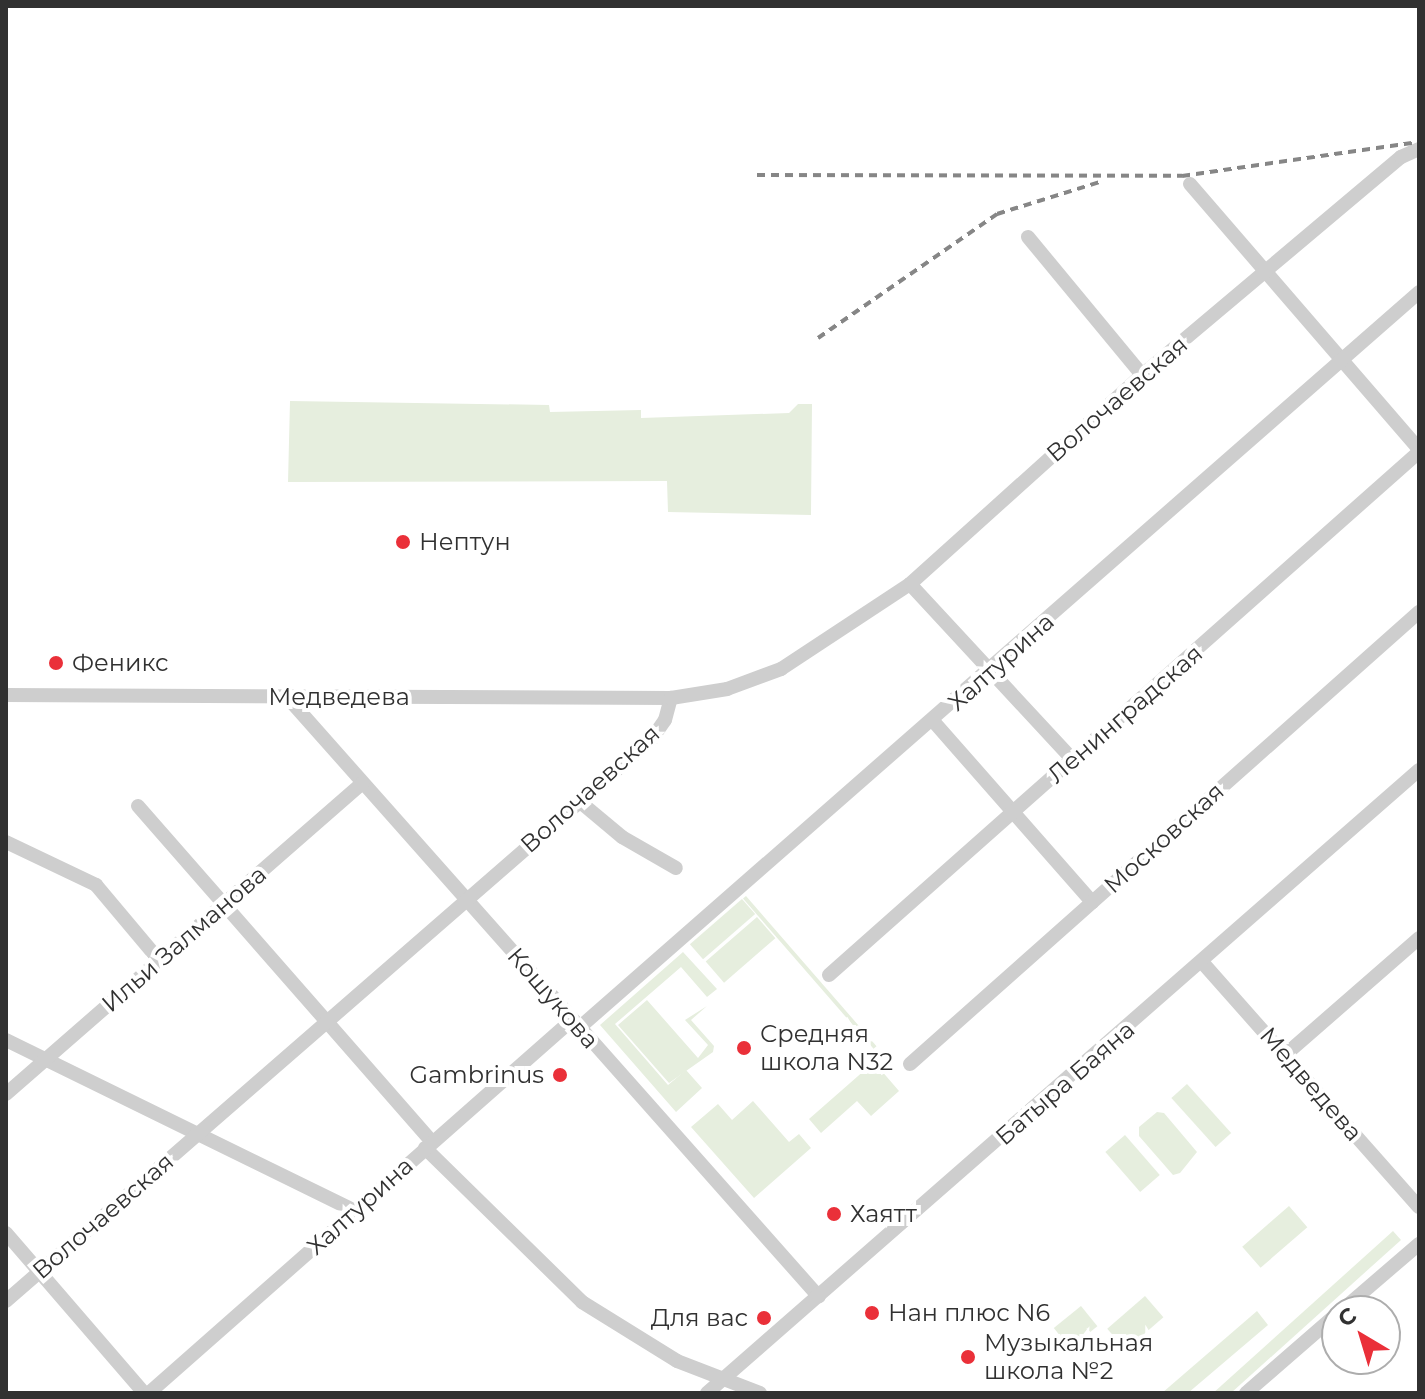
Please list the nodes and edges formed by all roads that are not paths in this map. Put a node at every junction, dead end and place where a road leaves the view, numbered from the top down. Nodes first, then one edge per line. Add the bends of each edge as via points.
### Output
1 (1419, 149) edge
2 (1190, 184) dead end
3 (1028, 237) dead end
4 (1265, 272) junction
5 (1419, 292) edge
6 (1341, 360) junction
7 (1142, 375) junction
8 (1419, 450) edge
9 (910, 584) junction
10 (1419, 612) edge
11 (991, 672) junction
12 (6, 695) edge
13 (288, 698) junction
14 (671, 698) junction
15 (934, 722) junction
16 (1073, 760) junction
17 (1419, 770) edge
18 (362, 783) junction
19 (579, 801) junction
20 (138, 806) dead end
21 (1012, 814) junction
22 (6, 842) edge
23 (676, 868) dead end
24 (467, 901) junction
25 (1092, 902) junction
26 (223, 906) junction
27 (1419, 938) edge
28 (159, 960) junction
29 (1202, 962) junction
30 (829, 975) dead end
31 (325, 1021) junction
32 (576, 1024) junction
33 (6, 1040) edge
34 (1285, 1055) junction
35 (46, 1060) junction
36 (910, 1064) dead end
37 (6, 1094) edge
38 (198, 1133) junction
39 (429, 1145) junction
40 (1419, 1207) edge
41 (355, 1211) junction
42 (6, 1233) edge
43 (1419, 1244) edge
44 (40, 1271) junction
45 (1359, 1295) edge
46 (819, 1297) junction
47 (6, 1301) edge
48 (1321, 1328) edge
49 (748, 1358) junction
50 (723, 1380) junction
51 (758, 1392) edge
52 (146, 1393) edge
53 (707, 1393) edge
54 (1246, 1393) edge

1 - 4 street, Волочаевская via 1401,157
2 - 4 street
3 - 7 street
4 - 6 street
4 - 7 street, Волочаевская
5 - 6 street, Халтурина
6 - 8 street
6 - 11 street, Халтурина
7 - 9 street, Волочаевская
8 - 16 street, Ленинградская
9 - 11 street
9 - 14 street, Волочаевская via 781,669 727,689
10 - 25 street, Московская
11 - 15 street, Халтурина
11 - 16 street
12 - 13 street, Медведева
13 - 14 street, Медведева
13 - 18 street, Кошукова
14 - 19 street, Волочаевская via 660,730
15 - 21 street
15 - 32 street, Халтурина
16 - 21 street, Ленинградская
17 - 29 street, Батыра Баяна
18 - 24 street, Кошукова
18 - 26 street, Ильи Залманова
19 - 23 street via 622,837
19 - 24 street, Волочаевская
20 - 26 street
21 - 25 street
21 - 30 street, Ленинградская
22 - 28 street via 96,885
24 - 31 street, Волочаевская
24 - 32 street, Кошукова
25 - 36 street, Московская
26 - 28 street, Ильи Залманова
26 - 31 street
27 - 34 street
28 - 35 street, Ильи Залманова
29 - 34 street, Медведева
29 - 46 street, Батыра Баяна
31 - 38 street, Волочаевская
31 - 39 street
32 - 39 street, Халтурина
32 - 46 street, Кошукова
33 - 35 street
34 - 40 street, Медведева
35 - 37 street, Ильи Залманова
35 - 38 street
38 - 41 street
38 - 44 street, Волочаевская
39 - 41 street, Халтурина
39 - 50 street via 582,1302 677,1361
41 - 52 street, Халтурина
42 - 44 street
43 - 45 street
44 - 47 street, Волочаевская
44 - 52 street
46 - 49 street, Батыра Баяна
48 - 54 street
49 - 50 street, Батыра Баяна
49 - 51 street via 739,1375
50 - 51 street
50 - 53 street, Батыра Баяна

